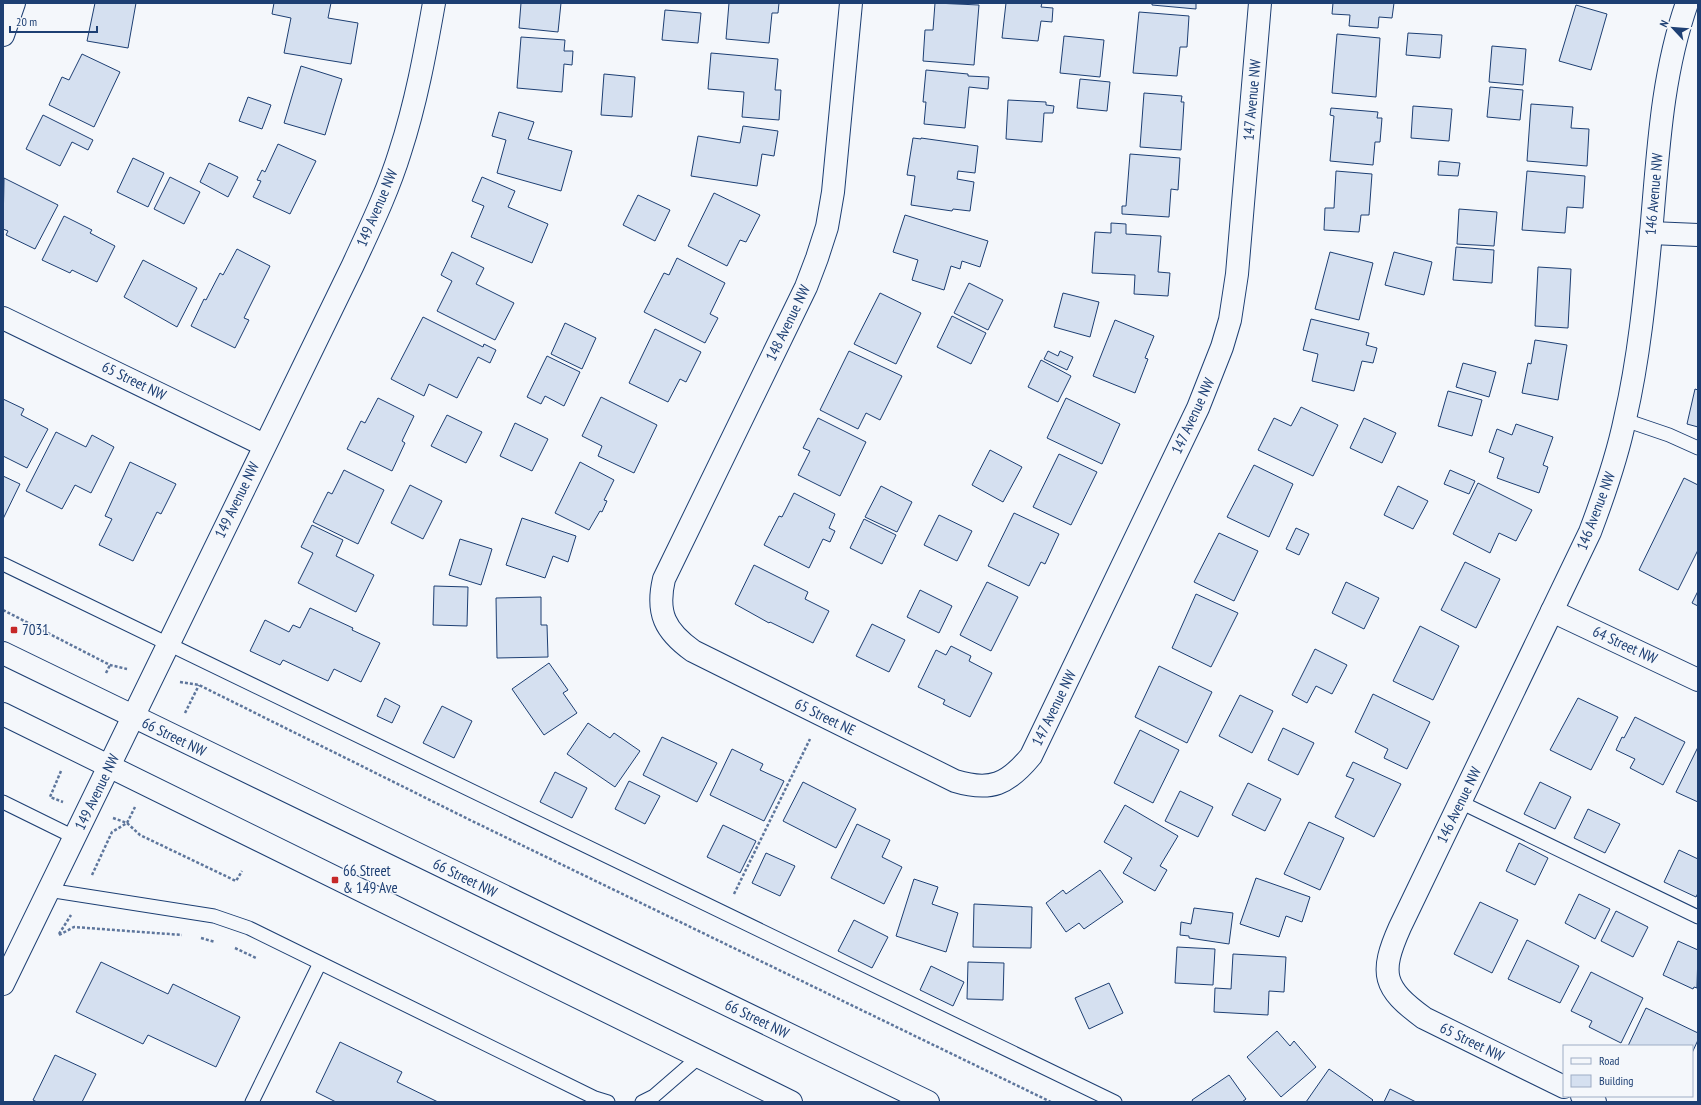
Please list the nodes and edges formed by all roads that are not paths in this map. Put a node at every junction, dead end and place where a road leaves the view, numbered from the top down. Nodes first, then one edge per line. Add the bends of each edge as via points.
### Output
1 (14, 3) edge
2 (434, 3) edge
3 (851, 3) edge
4 (1260, 3) edge
5 (1687, 3) edge
6 (3, 35) edge
7 (1651, 233) junction
8 (1698, 235) edge
9 (3, 318) edge
10 (1625, 420) junction
11 (264, 445) junction
12 (1698, 448) edge
13 (3, 564) edge
14 (1552, 611) junction
15 (665, 623) joint
16 (168, 645) junction
17 (3, 654) edge
18 (1698, 680) edge
19 (3, 714) edge
20 (134, 717) junction
21 (110, 766) junction
22 (997, 784) joint
23 (3, 802) edge
24 (1460, 802) junction
25 (74, 837) junction
26 (48, 890) junction
27 (1698, 917) edge
28 (320, 963) junction
29 (1389, 983) joint
30 (3, 984) edge
31 (699, 1057) junction
32 (1563, 1087) edge
33 (1584, 1097) edge
34 (252, 1102) edge
35 (608, 1102) edge
36 (642, 1102) edge
37 (790, 1102) edge
38 (928, 1102) edge
39 (1115, 1102) edge
40 (1595, 1102) edge

1 - 6 street
2 - 11 street, 149 Avenue NW via 415,101 400,154 353,265
3 - 15 street, 148 Avenue NW via 837,157 827,227 806,287 664,579 661,608
4 - 22 street, 147 Avenue NW via 1237,274 1230,320 1222,347 1198,408 1031,756 1012,777
5 - 7 street, 146 Avenue NW via 1674,43 1666,88
7 - 8 street
7 - 10 street, 146 Avenue NW via 1642,325
9 - 11 street, 65 Street NW
10 - 12 lane
10 - 14 street, 146 Avenue NW via 1606,490 1590,532
11 - 16 street, 149 Avenue NW
13 - 16 lane
14 - 18 street, 64 Street NW
14 - 24 street, 146 Avenue NW
15 - 22 street, 65 Street NE via 680,641 693,651 955,781 974,785
16 - 20 street, 149 Avenue NW
16 - 39 lane
17 - 20 street, 66 Street NW
19 - 21 street
20 - 21 street, 149 Avenue NW
20 - 38 street, 66 Street NW
21 - 25 street, 149 Avenue NW
21 - 31 street
23 - 25 lane
24 - 27 lane
24 - 29 street, 146 Avenue NW via 1390,949 1387,966
25 - 26 street, 149 Avenue NW
26 - 28 lane via 214,916 249,928
26 - 30 street, 149 Avenue NW
28 - 34 lane
28 - 35 lane via 595,1098
29 - 32 street, 65 Street NW via 1408,1007 1424,1018
31 - 36 lane via 654,1096
31 - 37 street
33 - 40 street

